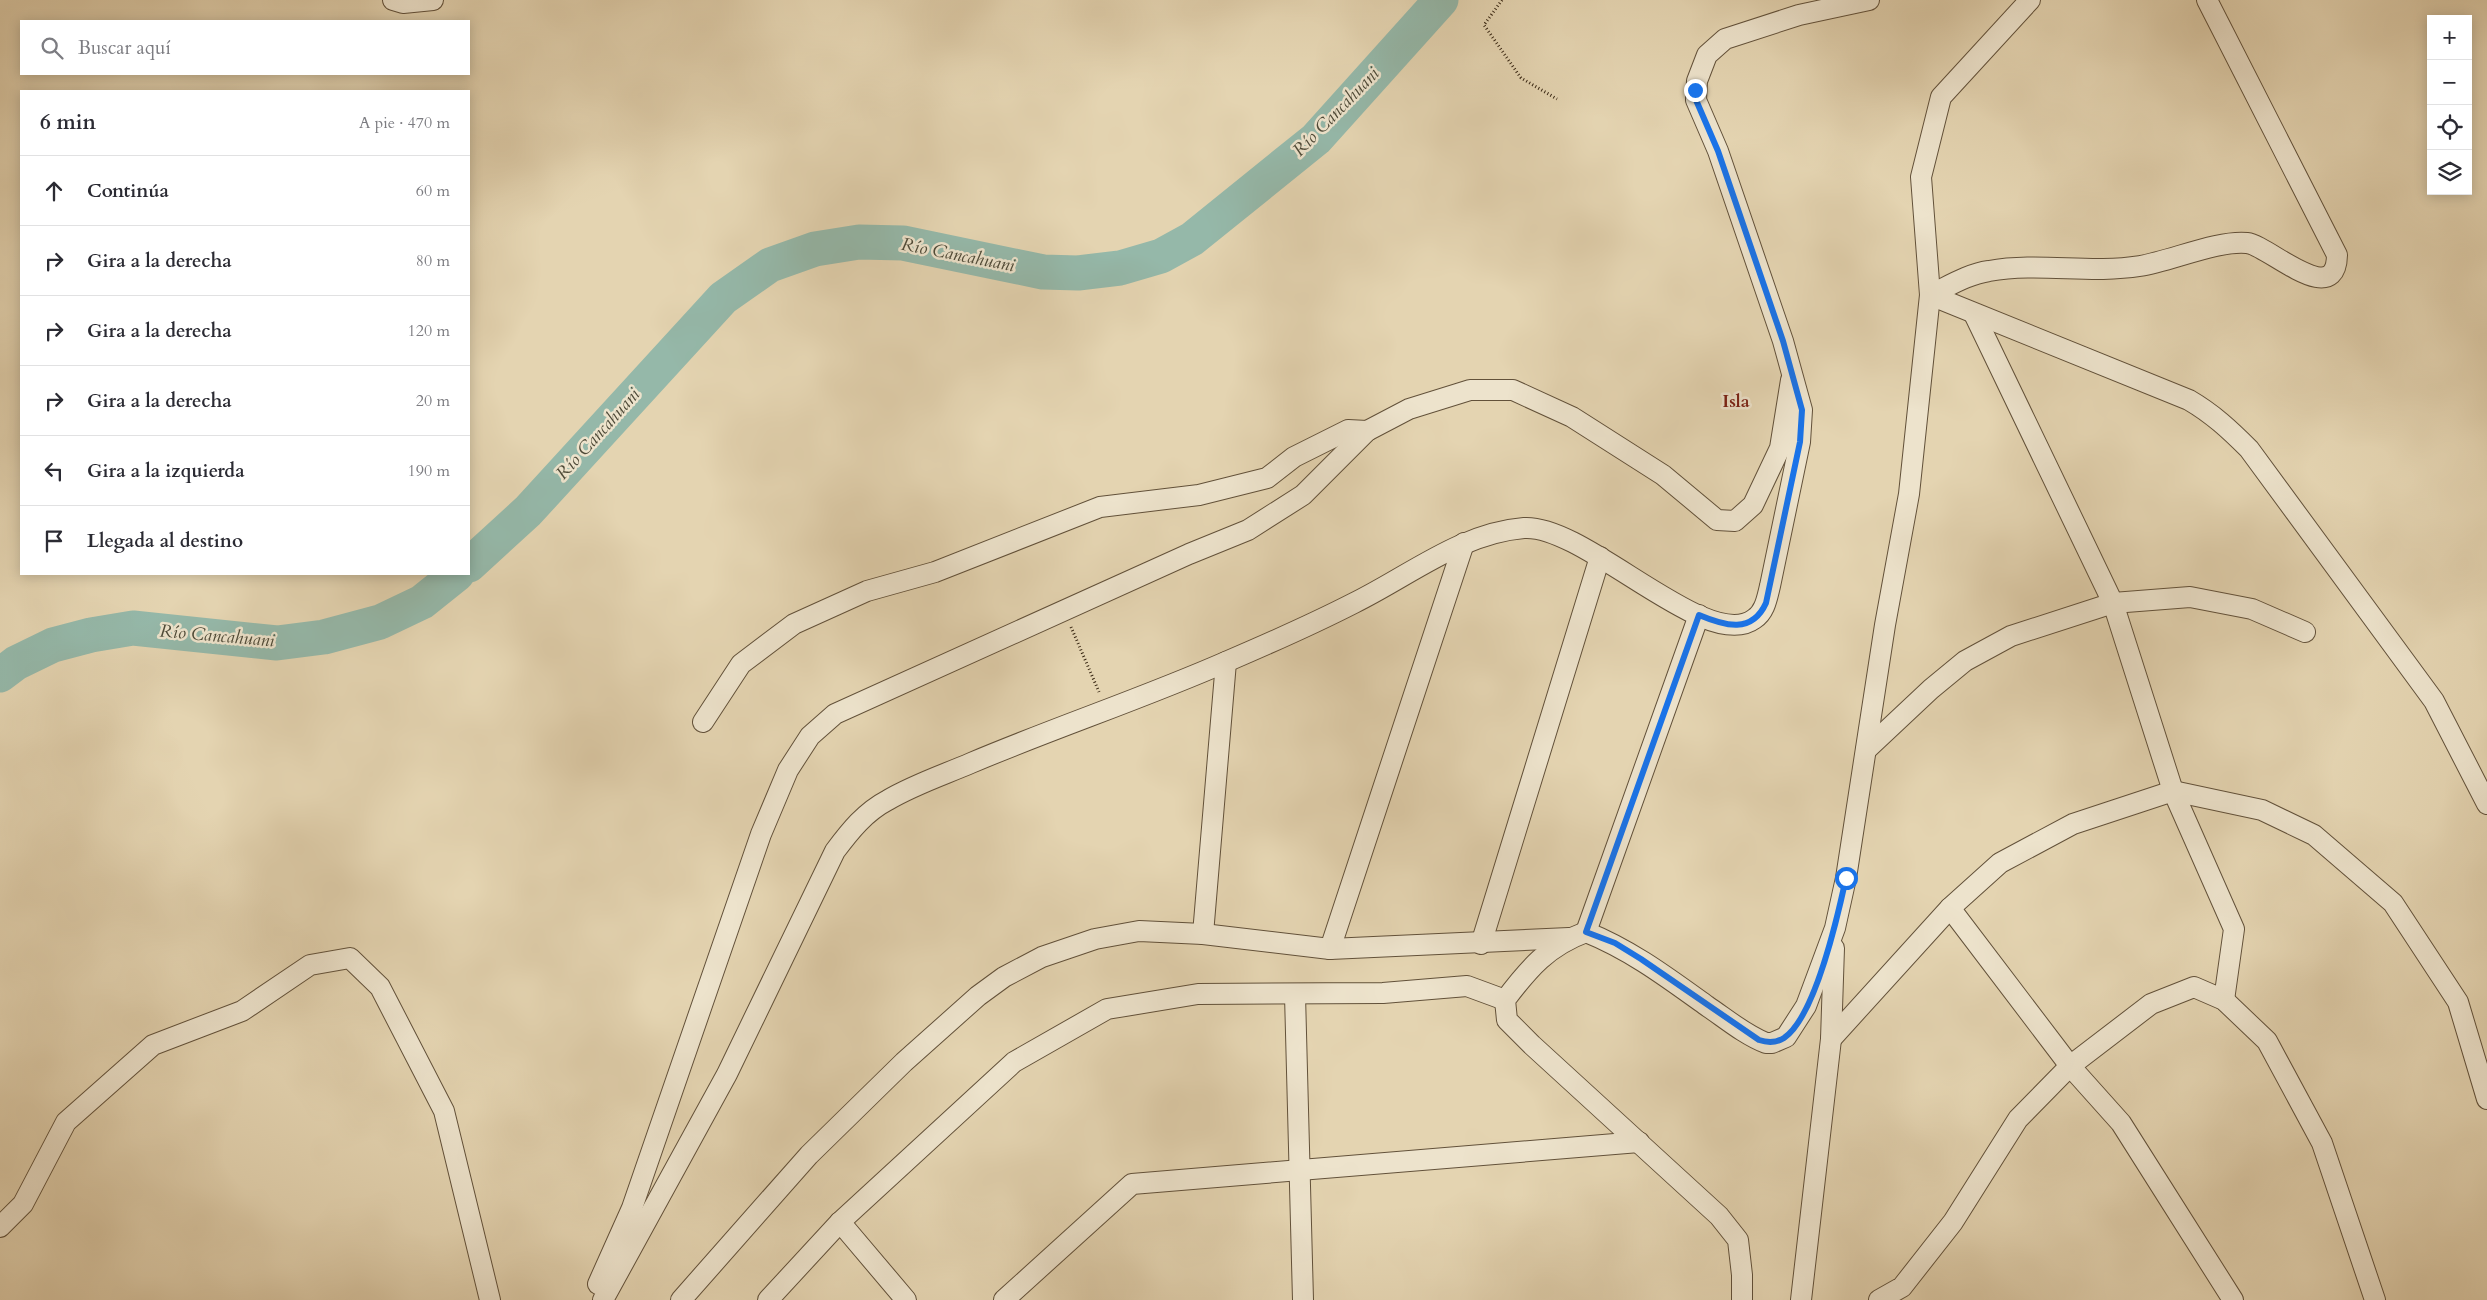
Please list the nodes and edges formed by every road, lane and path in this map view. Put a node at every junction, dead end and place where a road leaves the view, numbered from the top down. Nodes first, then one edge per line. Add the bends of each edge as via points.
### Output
1 (393, 0) edge
2 (433, 0) edge
3 (1502, 0) edge
4 (1869, 0) edge
5 (2030, 0) edge
6 (2207, 0) edge
7 (1557, 99) dead end
8 (1930, 295) junction
9 (1974, 314) junction
10 (1792, 373) junction
11 (1367, 431) junction
12 (1464, 543) junction
13 (1600, 557) junction
14 (2112, 603) junction
15 (1065, 612) junction
16 (1699, 615) junction
17 (2305, 632) dead end
18 (1226, 662) junction
19 (1106, 709) junction
20 (703, 722) dead end
21 (1866, 750) junction
22 (2173, 791) junction
23 (2487, 804) edge
24 (1950, 908) junction
25 (1835, 928) junction
26 (1203, 934) junction
27 (1578, 935) junction
28 (1481, 944) junction
29 (1330, 949) junction
30 (1294, 995) junction
31 (1505, 1000) junction
32 (2224, 1000) junction
33 (1831, 1039) junction
34 (2070, 1066) junction
35 (2487, 1099) edge
36 (1639, 1142) junction
37 (1300, 1170) junction
38 (840, 1222) junction
39 (0, 1228) edge
40 (490, 1300) edge
41 (591, 1300) edge
42 (603, 1300) edge
43 (681, 1300) edge
44 (768, 1300) edge
45 (906, 1300) edge
46 (1004, 1300) edge
47 (1303, 1300) edge
48 (1742, 1300) edge
49 (1801, 1300) edge
50 (1879, 1300) edge
51 (2232, 1300) edge
52 (2374, 1300) edge

1 - 2 street via 403,3
3 - 7 path via 1484,25 1521,78
4 - 10 street via 1799,15 1725,39 1707,55 1696,81 1696,100 1718,151
5 - 8 street via 1941,96 1921,177
6 - 8 street via 2337,255 2334,271 2328,276 2314,277 2260,247 2240,243 2140,266 2014,267 1987,271 1966,277
8 - 9 street
8 - 21 street via 1909,494
9 - 14 street
9 - 23 street via 2189,400 2228,427 2263,468 2434,701
10 - 11 street via 1780,448 1753,505 1735,521 1717,520 1663,475 1572,417 1513,390 1470,390 1409,409
10 - 16 street via 1802,422 1766,603 1755,619 1742,624 1727,624
11 - 15 street via 1303,495 1248,530
11 - 20 street via 1348,430 1294,457 1267,478 1199,495 1100,506 935,572 867,591 794,624 741,664
12 - 13 street via 1511,529 1528,528 1554,534
12 - 18 street via 1355,603
12 - 29 street
13 - 16 street via 1658,594
13 - 28 street
14 - 17 street via 2190,597 2252,609
14 - 21 street via 2011,636 1965,661
14 - 22 street
15 - 19 path
15 - 41 street via 835,714 810,736 788,770 761,834 632,1208
16 - 27 street
18 - 19 street
18 - 26 street
19 - 42 street via 895,796 857,822 835,851 726,1074
21 - 25 street
22 - 24 street via 2073,824 2000,864
22 - 32 street via 2234,929
22 - 35 street via 2262,810 2314,835 2393,904 2458,1002
24 - 33 street
24 - 34 street
25 - 27 street via 1803,1013 1786,1037 1772,1043 1751,1035 1622,947
25 - 33 street
26 - 29 street
26 - 43 street via 1139,931 1115,934 1066,948 1004,977 925,1042 809,1155
27 - 28 street
27 - 31 street via 1542,956
28 - 29 street
30 - 31 street via 1383,993 1467,986
30 - 37 street
30 - 38 street via 1198,994 1107,1009 1014,1062
31 - 36 street via 1507,1020
32 - 34 street via 2194,987 2151,1004
32 - 52 street via 2267,1041 2322,1143
33 - 49 street
34 - 50 street via 2018,1119 1952,1222 1902,1287
34 - 51 street via 2121,1123
36 - 37 street
36 - 48 street via 1719,1216 1738,1240
37 - 46 street via 1132,1184
37 - 47 street
38 - 44 street
38 - 45 street
39 - 40 street via 23,1204 66,1122 153,1045 242,1011 310,965 350,958 380,986 444,1111

